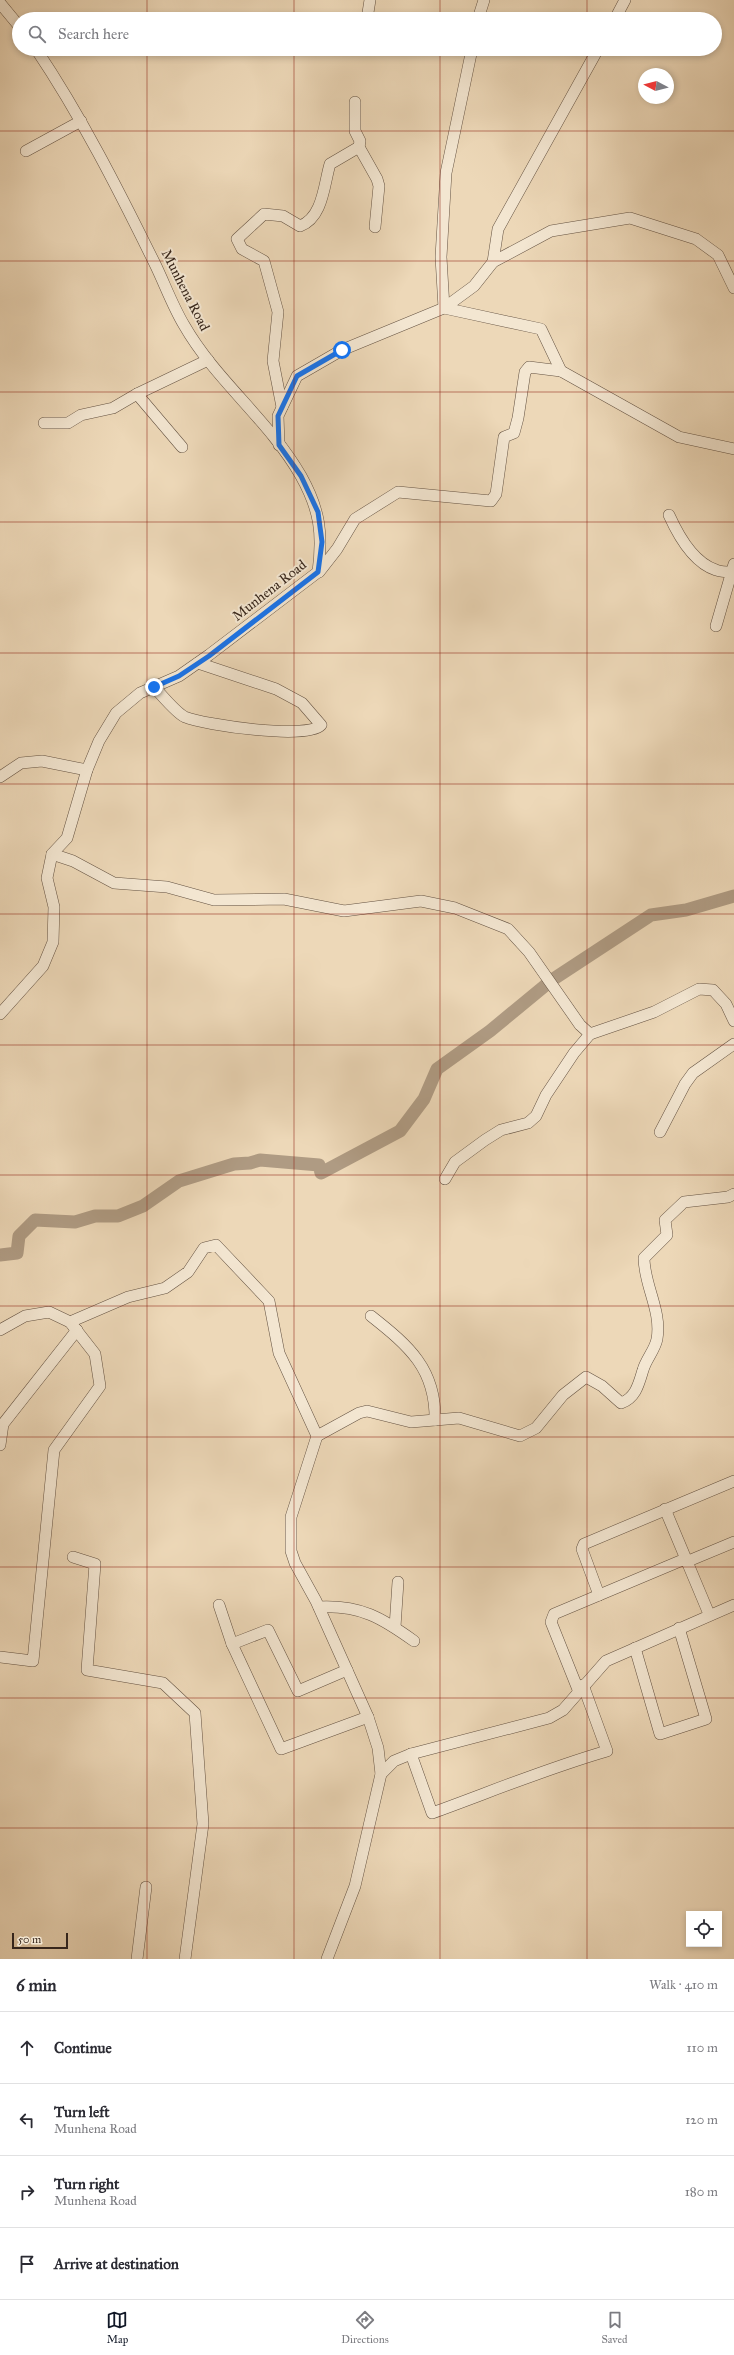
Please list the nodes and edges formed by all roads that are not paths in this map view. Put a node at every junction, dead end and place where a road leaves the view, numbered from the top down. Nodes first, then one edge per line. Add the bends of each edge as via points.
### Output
1 (370, 0) edge
2 (484, 0) edge
3 (626, 0) edge
4 (0, 3) edge
5 (367, 12) edge
6 (480, 12) edge
7 (619, 12) edge
8 (12, 18) edge
9 (41, 56) edge
10 (471, 56) edge
11 (594, 56) edge
12 (355, 102) dead end
13 (81, 121) junction
14 (359, 147) junction
15 (26, 151) dead end
16 (375, 227) dead end
17 (493, 262) junction
18 (734, 288) edge
19 (444, 308) junction
20 (208, 360) junction
21 (562, 371) junction
22 (137, 394) junction
23 (282, 407) junction
24 (44, 423) dead end
25 (279, 445) junction
26 (182, 447) dead end
27 (731, 448) edge
28 (669, 515) dead end
29 (733, 568) edge
30 (318, 572) junction
31 (716, 626) dead end
32 (198, 663) junction
33 (154, 687) junction
34 (87, 770) junction
35 (0, 777) edge
36 (52, 854) junction
37 (0, 1014) edge
38 (734, 1021) edge
39 (590, 1034) junction
40 (734, 1044) edge
41 (660, 1132) dead end
42 (445, 1179) dead end
43 (734, 1194) edge
44 (371, 1316) dead end
45 (73, 1326) junction
46 (0, 1330) edge
47 (435, 1420) junction
48 (317, 1436) junction
49 (0, 1446) edge
50 (734, 1481) edge
51 (665, 1509) junction
52 (734, 1542) edge
53 (73, 1557) dead end
54 (686, 1561) junction
55 (398, 1582) dead end
56 (599, 1595) junction
57 (220, 1605) dead end
58 (734, 1605) edge
59 (319, 1607) junction
60 (710, 1614) junction
61 (395, 1627) junction
62 (679, 1628) junction
63 (414, 1641) dead end
64 (232, 1644) junction
65 (635, 1648) junction
66 (0, 1657) edge
67 (347, 1670) junction
68 (581, 1689) junction
69 (368, 1717) junction
70 (411, 1754) junction
71 (380, 1774) junction
72 (146, 1887) dead end
73 (137, 1959) edge
74 (185, 1959) edge
75 (327, 1959) edge

1 - 5 street
2 - 6 street
3 - 7 street
4 - 8 street
9 - 13 street, Munhena Road
10 - 19 street via 446,173 441,257
11 - 17 street via 498,229
12 - 14 street via 355,130 360,141
13 - 15 street
13 - 20 street, Munhena Road via 154,261 184,325
14 - 16 street via 379,186
14 - 23 street via 330,164 322,200 308,224 300,226 283,216 264,214 237,239 242,249 264,261 278,312 273,361
17 - 18 street via 551,231 630,218 696,239 718,255
17 - 19 street via 474,286
19 - 21 street via 541,329
19 - 23 street via 342,350 297,376
20 - 22 street
20 - 25 street, Munhena Road
21 - 27 street via 679,437
21 - 30 street via 529,367 525,372 518,418 514,433 504,437 496,494 491,501 398,492 355,519 337,549
22 - 24 street via 113,408 81,415 68,423
22 - 26 street
23 - 25 street via 278,416
25 - 30 street, Munhena Road via 301,476 318,512 322,542
28 - 29 street via 679,537 694,555 716,570
29 - 31 street
30 - 32 street, Munhena Road
32 - 33 street, Munhena Road via 179,676
32 - 33 street via 276,689 302,703 321,725 295,733 249,730 200,721 183,717
33 - 34 street, Munhena Road via 140,693 116,713 99,741
34 - 35 street via 42,761 21,764
34 - 36 street, Munhena Road via 67,838
36 - 37 street via 47,878 54,907 53,942 43,966
36 - 39 street via 73,861 114,883 167,887 214,900 284,899 344,911 421,901 455,908 508,929 544,973 580,1025
38 - 39 street via 726,1004 713,990 699,989 654,1012
39 - 42 street via 546,1095 536,1116 528,1123 501,1130 484,1140 455,1162
40 - 41 street via 693,1073
43 - 47 street via 728,1197 684,1202 665,1220 667,1235 644,1258 644,1275 652,1293 657,1338 651,1356 643,1368 641,1384 628,1400 621,1403 602,1386 586,1377 564,1395 536,1428 520,1436 459,1418
44 - 47 street via 403,1341 419,1359 432,1386
45 - 46 street via 49,1312 25,1316
45 - 48 street via 128,1297 165,1288 188,1272 204,1248 216,1245 269,1301 279,1353
45 - 49 street via 3,1424
45 - 66 street via 94,1354 100,1386 54,1450 33,1661
47 - 48 street via 411,1422 366,1411
48 - 59 street via 291,1517 291,1550 295,1563
50 - 51 street
51 - 54 street
51 - 56 street via 584,1544 582,1549
52 - 54 street
53 - 74 street via 95,1564 87,1670 163,1683 195,1713 203,1824
54 - 56 street
54 - 60 street
55 - 61 street
56 - 68 street via 554,1614 551,1622
57 - 64 street
58 - 60 street
59 - 61 street via 336,1606 363,1610
59 - 67 street
60 - 62 street
61 - 63 street
62 - 65 street
62 - 65 street via 706,1719 660,1734
64 - 67 street via 268,1630 298,1691
64 - 69 street via 281,1749
65 - 68 street via 606,1661
67 - 69 street
68 - 70 street via 563,1710 549,1718
68 - 70 street via 607,1751 564,1763 432,1813
69 - 71 street via 378,1748
70 - 71 street via 394,1760
71 - 75 street via 355,1886
72 - 73 street

